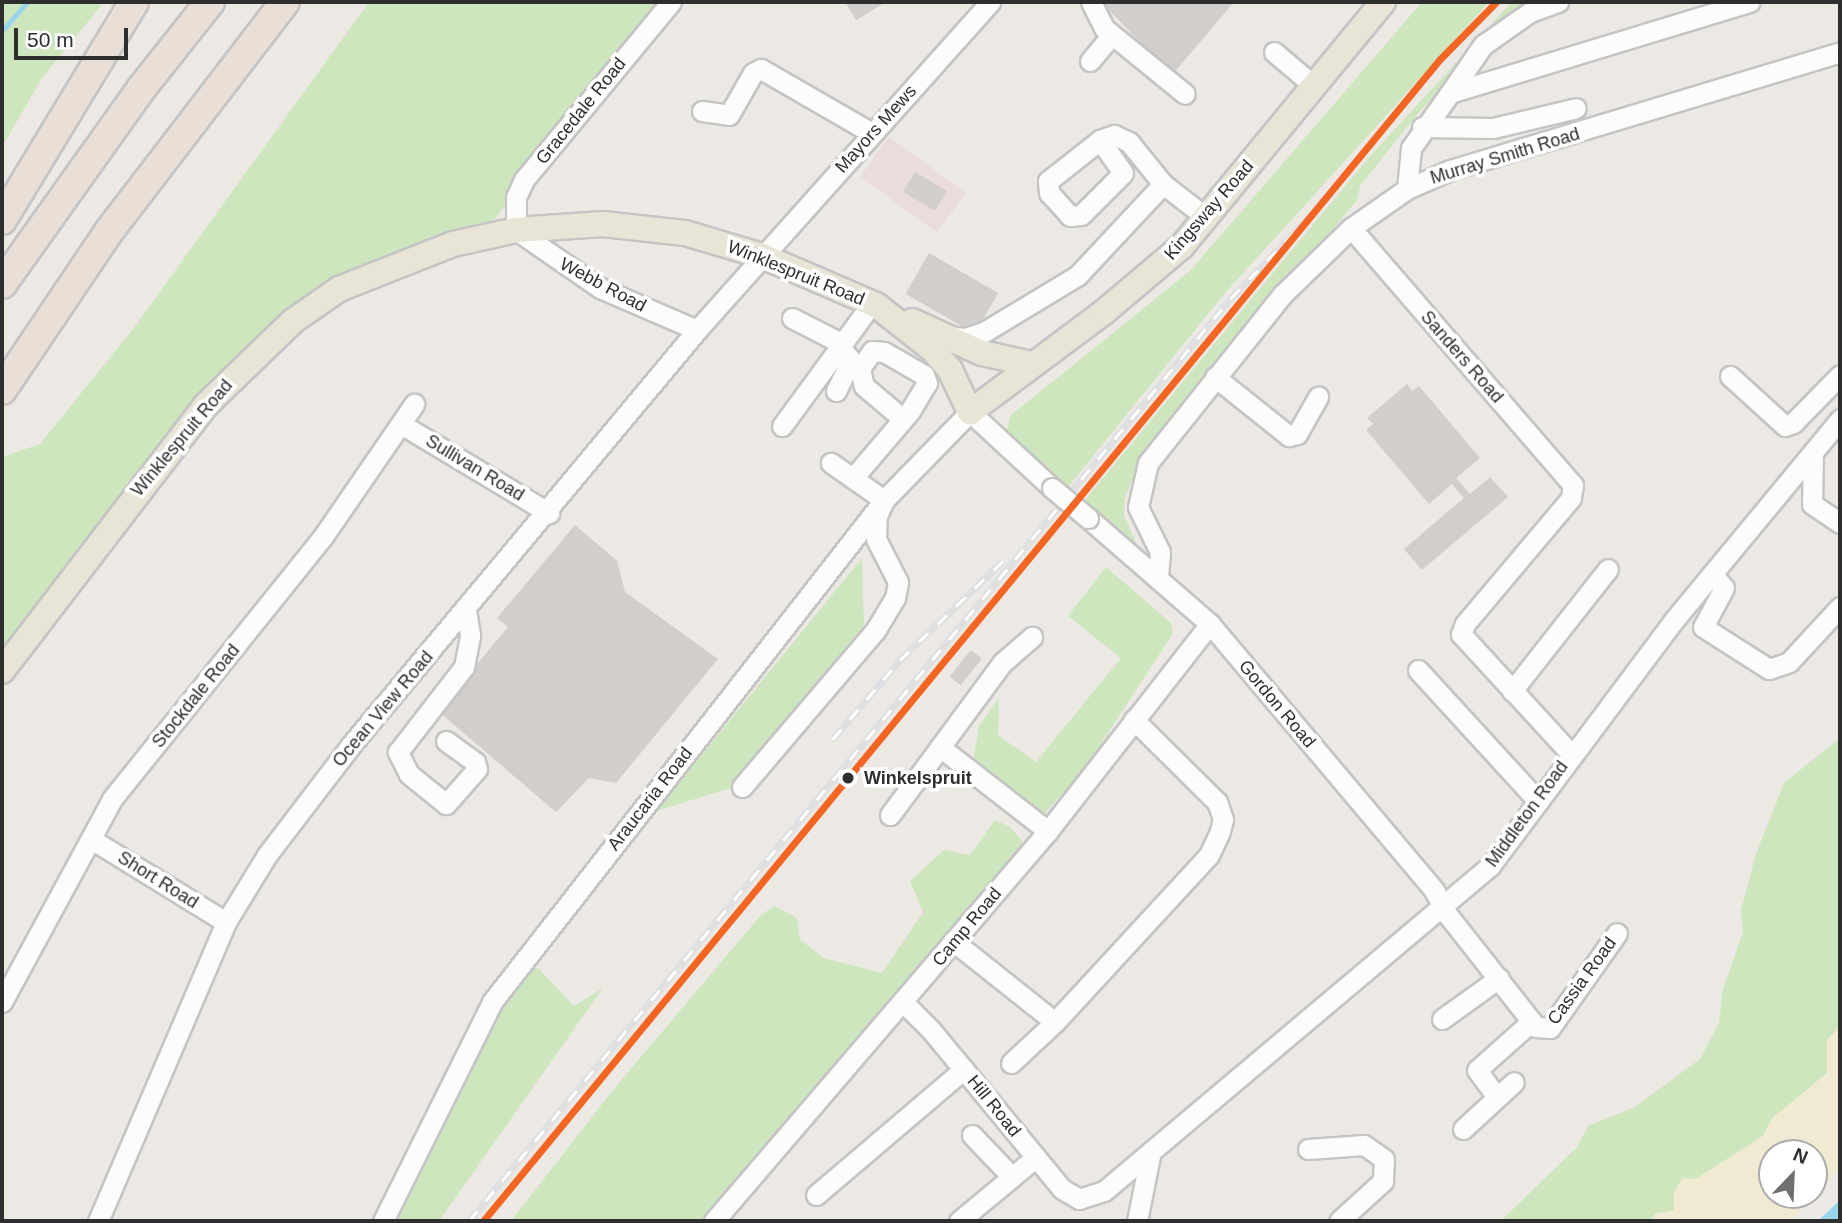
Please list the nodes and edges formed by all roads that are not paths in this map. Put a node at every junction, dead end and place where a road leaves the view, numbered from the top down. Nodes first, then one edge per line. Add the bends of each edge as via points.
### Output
1 (134, 2) edge
2 (210, 2) edge
3 (285, 2) edge
4 (671, 2) edge
5 (990, 2) edge
6 (1091, 2) edge
7 (1383, 2) edge
8 (1558, 2) edge
9 (1749, 2) edge
10 (1112, 35) junction
11 (1274, 52) dead end
12 (1840, 52) edge
13 (1090, 61) dead end
14 (1313, 85) junction
15 (1450, 93) junction
16 (1185, 94) dead end
17 (1576, 108) dead end
18 (702, 111) dead end
19 (1422, 127) junction
20 (872, 134) junction
21 (1100, 141) dead end
22 (1163, 184) junction
23 (1407, 189) junction
24 (1207, 218) junction
25 (2, 220) edge
26 (1351, 228) junction
27 (516, 230) junction
28 (762, 256) junction
29 (2, 284) edge
30 (874, 304) junction
31 (792, 318) dead end
32 (697, 330) junction
33 (941, 334) junction
34 (840, 344) junction
35 (1032, 364) junction
36 (1840, 375) edge
37 (1730, 376) dead end
38 (1215, 377) junction
39 (2, 390) edge
40 (836, 391) dead end
41 (1318, 397) dead end
42 (414, 404) dead end
43 (970, 412) junction
44 (903, 419) dead end
45 (1840, 419) edge
46 (401, 424) junction
47 (782, 426) dead end
48 (1813, 454) junction
49 (831, 463) dead end
50 (853, 478) junction
51 (884, 500) junction
52 (549, 513) junction
53 (1840, 523) edge
54 (1608, 569) dead end
55 (1712, 574) junction
56 (1158, 576) junction
57 (1840, 607) edge
58 (466, 610) junction
59 (1210, 624) junction
60 (1031, 637) dead end
61 (1418, 670) dead end
62 (2, 671) edge
63 (1512, 691) junction
64 (1134, 720) junction
65 (446, 741) dead end
66 (940, 747) junction
67 (1571, 754) junction
68 (742, 787) dead end
69 (1538, 801) junction
70 (890, 815) dead end
71 (1048, 831) junction
72 (91, 839) junction
73 (1442, 903) junction
74 (226, 922) junction
75 (1617, 933) dead end
76 (953, 941) junction
77 (1499, 978) junction
78 (2, 1002) edge
79 (904, 1003) junction
80 (1442, 1019) dead end
81 (1055, 1022) junction
82 (1539, 1026) junction
83 (1012, 1063) dead end
84 (964, 1069) junction
85 (1514, 1082) dead end
86 (1496, 1096) junction
87 (1463, 1129) dead end
88 (972, 1135) dead end
89 (1308, 1149) dead end
90 (1151, 1151) junction
91 (1036, 1157) junction
92 (1012, 1177) junction
93 (816, 1195) dead end
94 (1087, 1199) joint
95 (98, 1221) edge
96 (383, 1221) edge
97 (713, 1221) edge
98 (959, 1221) edge
99 (1138, 1221) edge
100 (1339, 1221) edge

1 - 25 highway
2 - 29 highway via 133,100
3 - 39 highway via 110,230
4 - 27 street, Gracedale Road via 524,180 516,197
5 - 20 street, Mayors Mews
6 - 10 street via 1097,19
7 - 14 main road, Kingsway Road
8 - 15 street via 1530,12 1483,45
9 - 15 street
10 - 13 street
10 - 16 street
11 - 14 street
12 - 23 street, Murray Smith Road via 1450,170
14 - 24 main road, Kingsway Road
15 - 19 street
17 - 19 street via 1493,128
18 - 20 street via 729,115 753,73 761,69
19 - 23 street via 1409,154
20 - 28 street, Mayors Mews
21 - 22 street via 1114,135 1124,138
22 - 24 street
22 - 33 street via 1077,276 984,332 965,338
23 - 26 street, Murray Smith Road
24 - 35 main road, Kingsway Road via 1136,287
26 - 38 street, Murray Smith Road via 1309,265
26 - 63 street, Sanders Road via 1573,485 1572,498 1461,630
27 - 28 main road, Winklespruit Road via 649,226
27 - 32 street, Webb Road via 600,288
27 - 62 main road, Winklespruit Road via 453,244 383,270 339,289 293,321 205,406
28 - 30 main road, Winklespruit Road
28 - 32 street, Ocean View Road
30 - 33 main road
30 - 34 street
30 - 43 main road, Winklespruit Road via 932,349 950,370
31 - 34 street
32 - 52 street, Ocean View Road
33 - 35 main road via 982,353
34 - 40 street via 851,360
34 - 47 street
35 - 43 main road, Kingsway Road
36 - 37 street via 1790,426 1778,423
38 - 41 street via 1289,436 1297,434
38 - 56 street, Murray Smith Road via 1159,446 1142,477 1138,507 1160,552
42 - 46 street, Stockdale Road
43 - 51 street, Araucaria Road
43 - 56 street, Gordon Road, bridge
44 - 50 street
45 - 48 street, Middleton Road
46 - 52 street, Sullivan Road
46 - 72 street, Stockdale Road via 316,546 112,799
48 - 53 street via 1812,504
48 - 55 street, Middleton Road
49 - 50 street
50 - 51 street
51 - 68 street via 877,516 876,540 898,582 890,608
51 - 96 street, Araucaria Road via 492,1002
52 - 58 street, Ocean View Road
54 - 63 street
55 - 57 street via 1724,588 1703,627 1769,669 1789,662
55 - 67 street, Middleton Road
56 - 59 street, Gordon Road
58 - 65 street via 470,635 464,667 398,752 409,774 446,804 477,769 475,762
58 - 74 street, Ocean View Road via 351,746 267,855
59 - 64 street, Camp Road
59 - 73 street, Gordon Road
60 - 66 street via 1003,663
61 - 69 street
63 - 67 street
64 - 71 street, Camp Road
64 - 81 street via 1217,802 1223,818 1220,831 1209,855
66 - 70 street
66 - 71 street
67 - 69 street, Middleton Road
69 - 73 street, Middleton Road via 1490,866
71 - 76 street, Camp Road
72 - 74 street, Short Road
72 - 78 street, Stockdale Road
73 - 77 street, Gordon Road
73 - 90 street, Middleton Road
74 - 95 street, Ocean View Road
75 - 82 street, Cassia Road
76 - 79 street, Camp Road
76 - 81 street
77 - 80 street
77 - 82 street, Gordon Road
79 - 84 street, Hill Road
79 - 97 street, Camp Road
81 - 83 street
82 - 86 street, Cassia Road via 1477,1070
84 - 91 street, Hill Road
84 - 93 street
85 - 86 street
86 - 87 street
88 - 92 street
89 - 100 street via 1364,1145 1384,1158 1383,1181
90 - 94 street, Middleton Road via 1104,1191
90 - 99 street
91 - 92 street
91 - 94 street, Hill Road via 1068,1194
92 - 98 street

